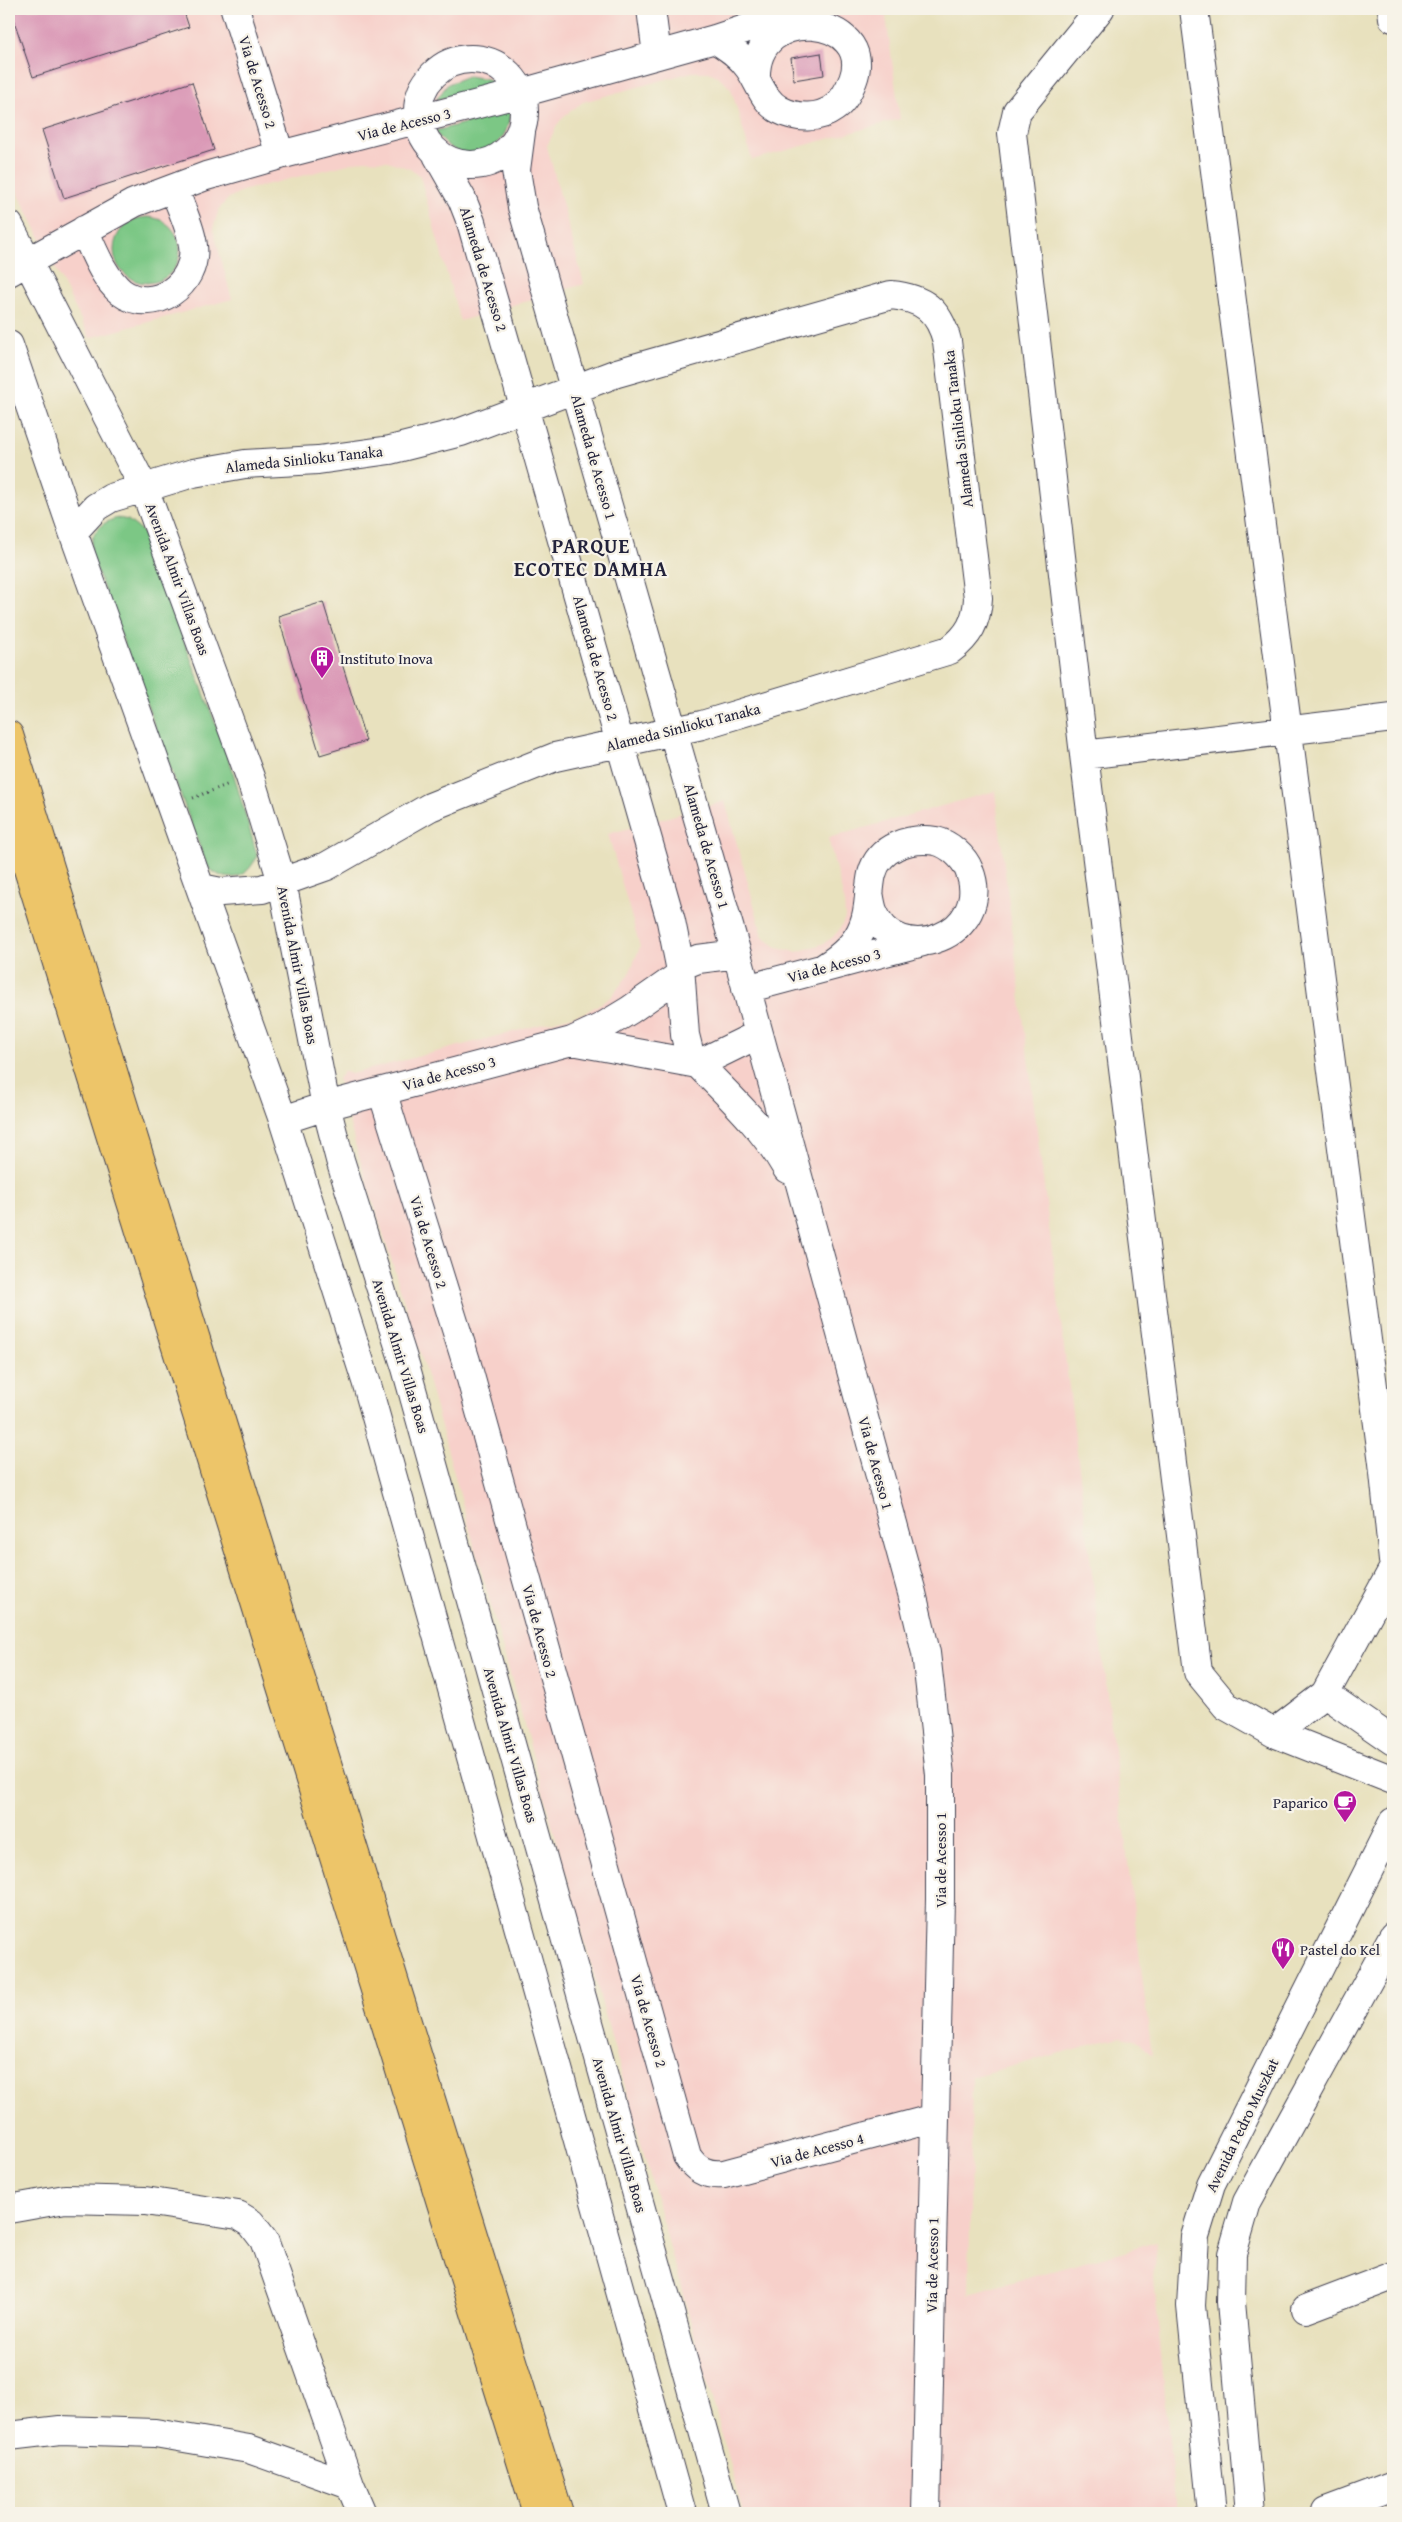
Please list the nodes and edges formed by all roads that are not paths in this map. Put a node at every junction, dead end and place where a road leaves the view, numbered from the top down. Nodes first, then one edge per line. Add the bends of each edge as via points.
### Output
1 (235, 9) edge
2 (651, 9) edge
3 (1100, 9) edge
4 (1392, 9) edge
5 (1193, 10) edge
6 (794, 18) junction
7 (1393, 18) edge
8 (715, 39) junction
9 (657, 55) junction
10 (756, 79) junction
11 (521, 93) junction
12 (417, 122) junction
13 (521, 132) junction
14 (280, 155) junction
15 (437, 155) junction
16 (174, 188) junction
17 (9, 225) edge
18 (84, 230) junction
19 (18, 268) edge
20 (9, 345) edge
21 (575, 389) junction
22 (524, 408) junction
23 (144, 488) junction
24 (73, 532) junction
25 (1393, 718) edge
26 (674, 732) junction
27 (1290, 732) junction
28 (9, 735) edge
29 (620, 743) junction
30 (1084, 755) junction
31 (9, 808) edge
32 (282, 882) junction
33 (201, 888) junction
34 (869, 892) junction
35 (923, 942) junction
36 (737, 954) junction
37 (825, 967) junction
38 (680, 971) junction
39 (746, 989) junction
40 (759, 1034) junction
41 (572, 1041) junction
42 (695, 1064) junction
43 (382, 1091) junction
44 (326, 1106) junction
45 (283, 1120) junction
46 (810, 1223) junction
47 (1388, 1465) edge
48 (1393, 1561) edge
49 (1393, 1569) edge
50 (1326, 1694) junction
51 (1274, 1733) junction
52 (1393, 1741) edge
53 (1393, 1780) edge
54 (1393, 1822) edge
55 (1393, 1936) edge
56 (935, 2118) junction
57 (698, 2169) joint
58 (9, 2209) edge
59 (1393, 2276) edge
60 (1306, 2309) dead end
61 (9, 2436) edge
62 (350, 2485) junction
63 (1393, 2486) edge
64 (1326, 2511) dead end
65 (362, 2513) edge
66 (537, 2513) edge
67 (559, 2513) edge
68 (682, 2513) edge
69 (726, 2513) edge
70 (926, 2513) edge
71 (1212, 2513) edge
72 (1250, 2513) edge

1 - 14 street, Via de Acesso 2
2 - 9 street
3 - 30 street via 1017,111 1012,133
4 - 7 street
5 - 27 street
6 - 8 street, Via de Acesso 3 via 754,26
6 - 10 street via 776,26 762,41 756,59
6 - 10 street via 813,17 832,24 846,37 854,55 855,74 848,93 835,107 817,116 797,116 779,110 764,96
8 - 9 street, Via de Acesso 3
8 - 10 street via 738,56
9 - 11 street, Via de Acesso 3
11 - 12 street, Via de Acesso 3
11 - 12 street via 511,77 495,64 476,59 456,60 439,69 425,83 417,102
11 - 13 street, Alameda de Acesso 1 via 525,113
12 - 14 street, Via de Acesso 3
12 - 15 street, Alameda de Acesso 2 via 424,140
13 - 15 street via 510,149 494,160 475,166 455,164
13 - 21 street, Alameda de Acesso 1 via 517,151 518,189
14 - 16 street, Via de Acesso 3
15 - 22 street, Alameda de Acesso 2 via 462,198 471,222
16 - 18 street, Via de Acesso 3 via 134,203
16 - 18 street via 193,246 193,261 188,275 167,296 137,299 123,293 112,283
17 - 19 street, Avenida Almir Villas Boas
18 - 19 street, Via de Acesso 3
19 - 23 street, Avenida Almir Villas Boas
20 - 24 street
21 - 22 street, Alameda Sinlioku Tanaka
21 - 26 street, Alameda de Acesso 1
21 - 26 street, Alameda Sinlioku Tanaka via 617,373 891,295 907,296 922,302 943,326 978,598 976,616 968,633 950,650 939,655
22 - 23 street, Alameda Sinlioku Tanaka via 461,432 390,450 318,460 244,464 194,473
22 - 29 street, Alameda de Acesso 2
23 - 24 street, Alameda Sinlioku Tanaka via 111,498 96,507
23 - 32 street, Avenida Almir Villas Boas via 250,777
24 - 33 street
25 - 27 street
26 - 29 street, Alameda Sinlioku Tanaka
26 - 36 street, Alameda de Acesso 1
27 - 30 street
27 - 47 street
28 - 67 highway
29 - 32 street, Alameda Sinlioku Tanaka via 554,757 430,807 327,866
29 - 38 street, Alameda de Acesso 2 via 671,921
30 - 51 street via 1198,1672 1226,1706
31 - 66 highway
32 - 33 street, Alameda Sinlioku Tanaka via 242,892
32 - 44 street, Avenida Almir Villas Boas
33 - 45 street
34 - 35 street via 874,912 885,928 903,939
34 - 35 street via 872,872 883,855 900,843 920,838 940,842 957,852 969,869 974,889 970,909 960,926 942,938
34 - 37 street via 868,910 858,936 841,957
35 - 37 street, Via de Acesso 3
36 - 38 street via 698,959
36 - 39 street, Alameda de Acesso 1
37 - 39 street, Via de Acesso 3
38 - 41 street via 630,1010
38 - 42 street, Alameda de Acesso 2 via 685,1035
39 - 40 street, Alameda de Acesso 1
40 - 42 street
40 - 46 street, Alameda de Acesso 1
41 - 42 street
41 - 43 street, Via de Acesso 3
42 - 46 street via 754,1120 796,1186
43 - 44 street, Via de Acesso 3
43 - 57 street, Via de Acesso 2 via 466,1361 684,2147
44 - 45 street, Via de Acesso 3
44 - 69 street, Avenida Almir Villas Boas via 406,1368
45 - 68 street via 369,1391
46 - 56 street, Via de Acesso 1 via 926,1653 940,1775
47 - 48 street
49 - 50 street
50 - 51 street
50 - 52 street
51 - 53 street
54 - 71 street, Avenida Pedro Muszkat via 1211,2184 1195,2236 1191,2306
55 - 72 street via 1247,2202 1232,2254 1231,2302
56 - 57 street, Via de Acesso 4 via 724,2174 715,2175
56 - 70 street, Via de Acesso 1
58 - 62 street via 65,2198 145,2201 232,2213 251,2223 264,2240
59 - 60 street
61 - 62 street via 60,2430 155,2433 249,2449
62 - 65 street
63 - 64 street

